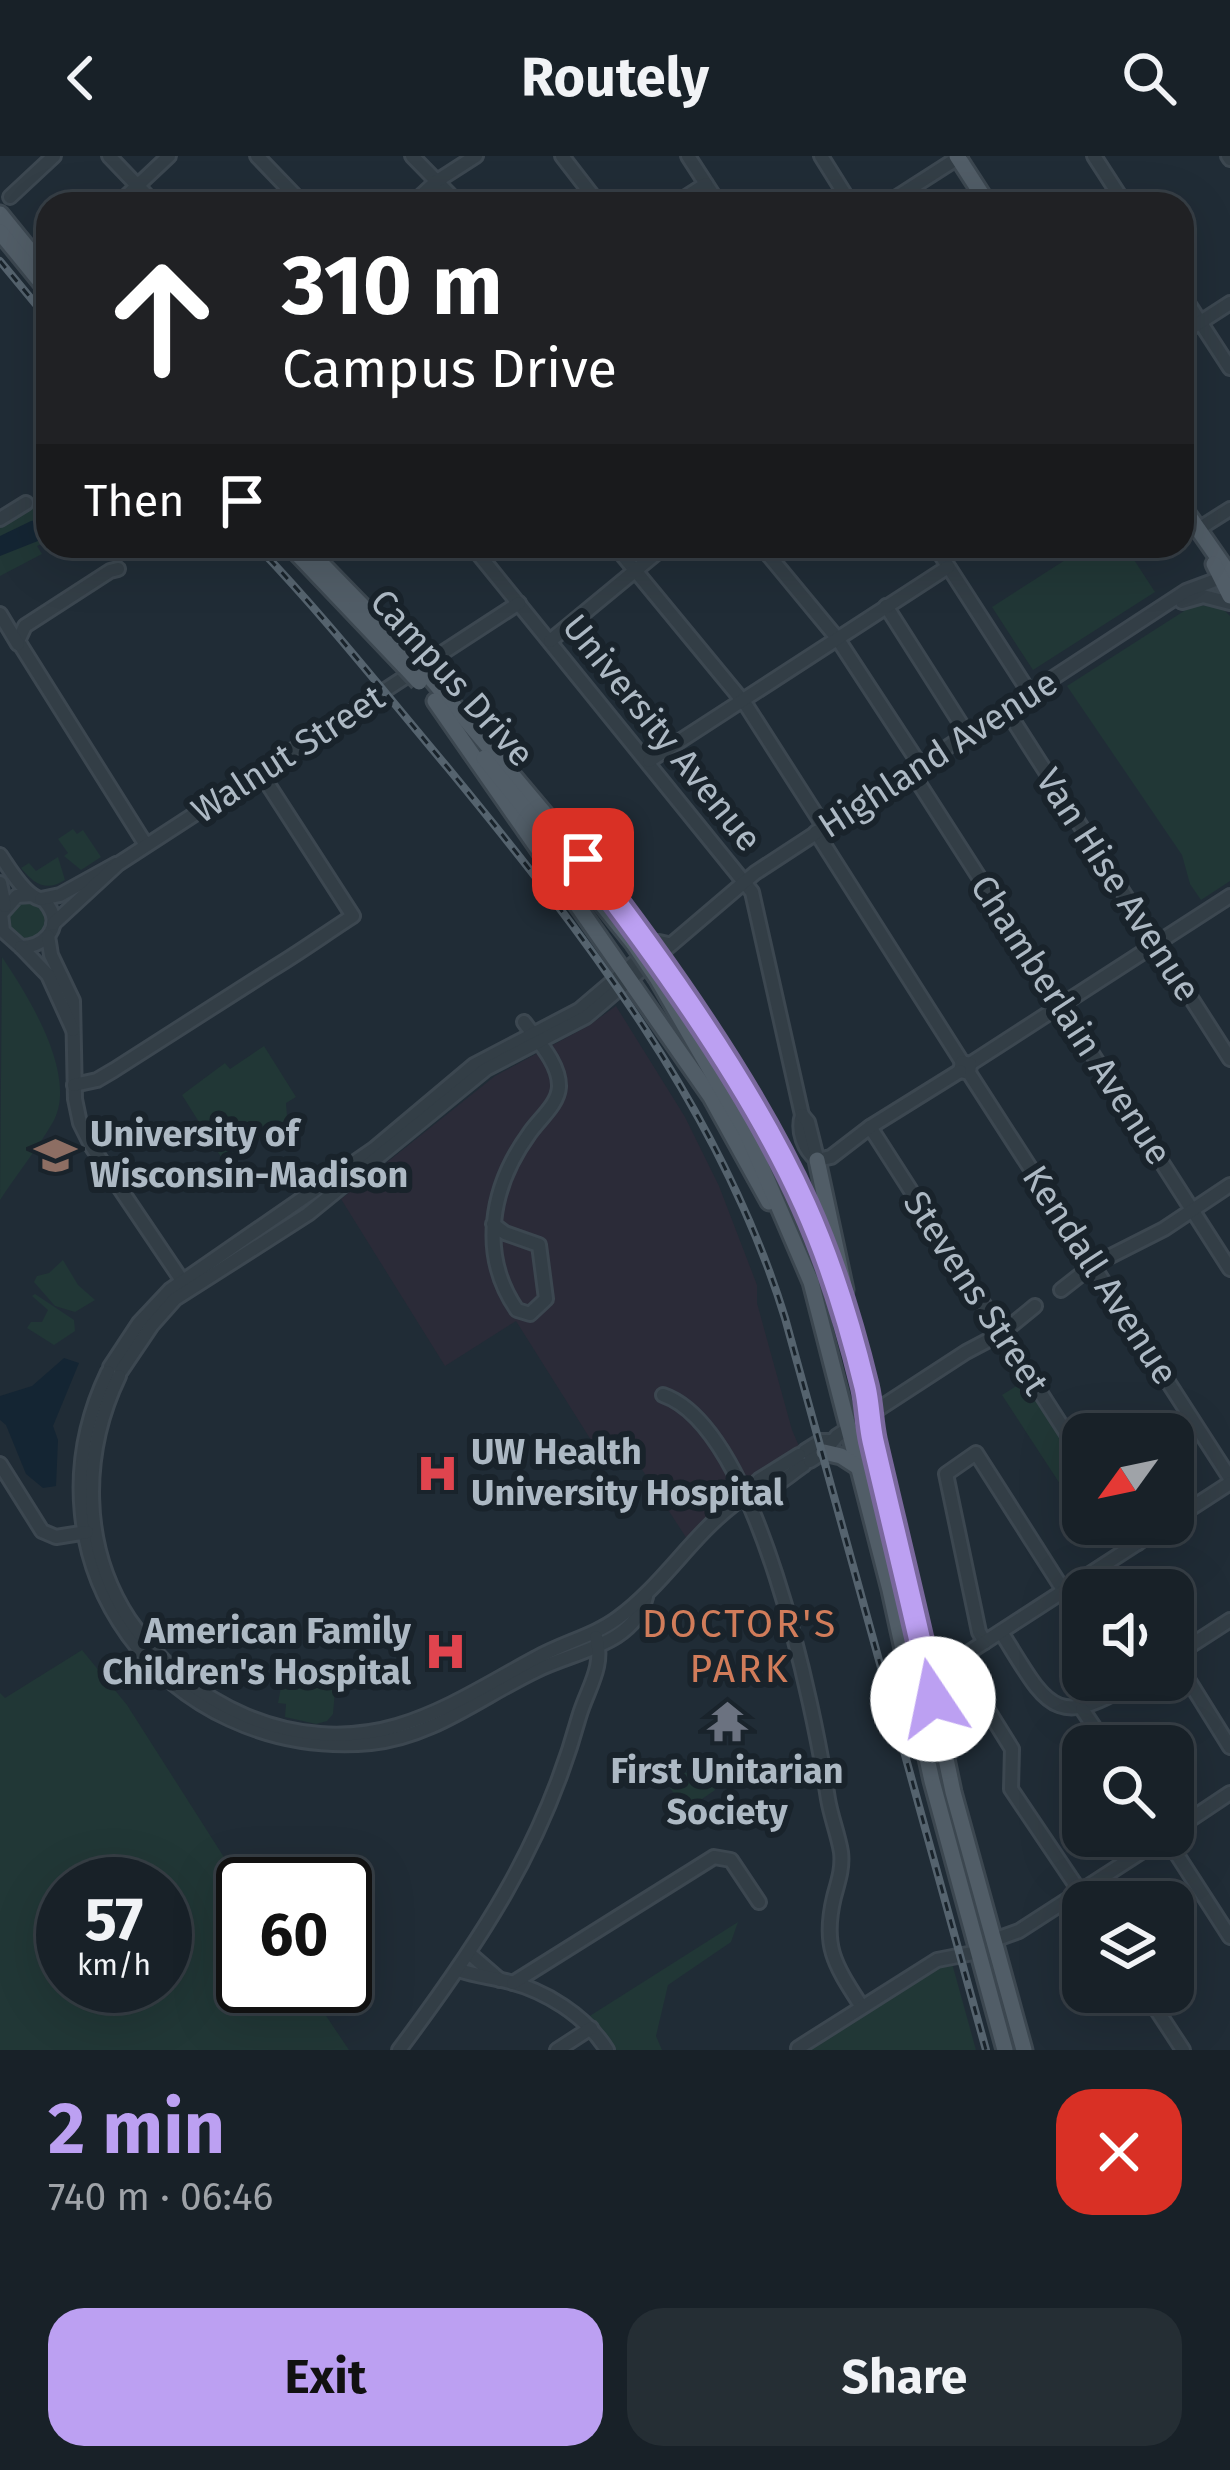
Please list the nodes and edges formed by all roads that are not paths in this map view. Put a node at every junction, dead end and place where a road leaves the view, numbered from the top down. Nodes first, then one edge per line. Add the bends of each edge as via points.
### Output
1 (29, 156) edge
2 (54, 156) edge
3 (109, 156) edge
4 (169, 156) edge
5 (257, 156) edge
6 (412, 156) edge
7 (476, 156) edge
8 (562, 156) edge
9 (688, 156) edge
10 (821, 156) edge
11 (1094, 156) edge
12 (959, 157) edge
13 (41, 169) junction
14 (436, 181) junction
15 (706, 184) junction
16 (137, 186) junction
17 (131, 192) edge
18 (143, 192) edge
19 (292, 192) edge
20 (425, 192) edge
21 (447, 192) edge
22 (590, 192) edge
23 (694, 192) edge
24 (711, 192) edge
25 (844, 192) edge
26 (905, 192) edge
27 (981, 192) edge
28 (1117, 192) edge
29 (10, 197) dead end
30 (0, 214) edge
31 (0, 232) edge
32 (36, 258) edge
33 (36, 276) edge
34 (1230, 303) edge
35 (1194, 313) edge
36 (1200, 322) junction
37 (1194, 326) edge
38 (1230, 368) edge
39 (26, 503) dead end
40 (1230, 509) edge
41 (0, 519) edge
42 (1194, 524) edge
43 (1199, 532) junction
44 (302, 558) edge
45 (315, 558) edge
46 (482, 558) edge
47 (626, 558) edge
48 (651, 558) edge
49 (774, 558) edge
50 (942, 558) edge
51 (948, 567) junction
52 (118, 569) dead end
53 (636, 571) junction
54 (1227, 578) edge
55 (1230, 599) edge
56 (519, 603) junction
57 (886, 606) junction
58 (1164, 609) junction
59 (0, 614) edge
60 (837, 638) junction
61 (19, 640) junction
62 (550, 641) junction
63 (410, 663) junction
64 (424, 679) junction
65 (1030, 695) junction
66 (741, 700) junction
67 (435, 701) junction
68 (1007, 711) junction
69 (968, 735) junction
70 (649, 761) junction
71 (915, 768) junction
72 (260, 772) junction
73 (820, 830) junction
74 (146, 845) junction
75 (0, 855) edge
76 (118, 864) junction
77 (744, 882) junction
78 (0, 883) edge
79 (1230, 896) edge
80 (37, 897) junction
81 (2, 912) edge
82 (51, 930) junction
83 (638, 941) junction
84 (1156, 943) junction
85 (12, 945) edge
86 (661, 974) junction
87 (627, 975) junction
88 (1061, 1004) junction
89 (74, 1031) junction
90 (532, 1033) junction
91 (1230, 1059) edge
92 (965, 1067) junction
93 (74, 1085) junction
94 (802, 1115) junction
95 (870, 1127) junction
96 (812, 1138) junction
97 (840, 1148) junction
98 (817, 1160) junction
99 (1230, 1183) edge
100 (1191, 1207) junction
101 (493, 1224) junction
102 (1096, 1268) junction
103 (1230, 1269) edge
104 (186, 1286) junction
105 (848, 1323) junction
106 (824, 1329) junction
107 (999, 1329) junction
108 (663, 1395) dead end
109 (869, 1414) junction
110 (1062, 1426) edge
111 (849, 1428) junction
112 (812, 1454) junction
113 (0, 1464) edge
114 (858, 1467) junction
115 (1230, 1480) edge
116 (752, 1492) junction
117 (1194, 1505) edge
118 (89, 1531) junction
119 (1136, 1545) edge
120 (1099, 1569) edge
121 (1062, 1588) edge
122 (890, 1590) junction
123 (1062, 1592) edge
124 (1230, 1620) edge
125 (1001, 1632) junction
126 (600, 1636) junction
127 (985, 1642) junction
128 (1194, 1643) edge
129 (965, 1655) junction
130 (927, 1673) junction
131 (1194, 1690) edge
132 (1104, 1701) edge
133 (1082, 1708) junction
134 (1093, 1725) edge
135 (924, 1744) junction
136 (1230, 1747) edge
137 (953, 1792) junction
138 (1230, 1793) edge
139 (1194, 1817) edge
140 (949, 1847) junction
141 (1137, 1857) edge
142 (1181, 1857) edge
143 (1075, 1881) edge
144 (1104, 1881) edge
145 (759, 1902) dead end
146 (1062, 1908) edge
147 (1230, 1937) edge
148 (994, 1940) junction
149 (978, 1952) junction
150 (470, 1954) junction
151 (550, 1963) junction
152 (460, 1970) junction
153 (506, 1982) junction
154 (554, 2001) junction
155 (862, 2006) junction
156 (1159, 2013) edge
157 (591, 2028) junction
158 (605, 2046) edge
159 (798, 2048) edge
160 (399, 2050) edge
161 (557, 2050) edge
162 (1005, 2050) edge
163 (1024, 2050) edge
164 (1183, 2050) edge

1 - 13 street
2 - 13 street
3 - 16 street
4 - 16 street
5 - 19 street
6 - 14 street
7 - 14 street
8 - 22 street
9 - 15 street
10 - 25 street
11 - 28 street
12 - 26 street
12 - 27 main road
13 - 29 street
14 - 20 street
14 - 21 street
15 - 23 street
15 - 24 street
16 - 17 street
16 - 18 street
30 - 32 main road
31 - 33 main road
34 - 36 street
35 - 36 street
36 - 37 street
36 - 38 street
39 - 41 street
40 - 43 street
42 - 43 main road
43 - 54 main road
44 - 63 main road, Campus Drive
45 - 63 main road, Campus Drive
46 - 56 street, University Avenue
47 - 53 street, Kendall Avenue
48 - 53 street
49 - 60 street, Chamberlain Avenue
50 - 51 street
51 - 57 street
51 - 65 street
52 - 61 street
53 - 62 street
53 - 66 street, Kendall Avenue
54 - 55 main road
54 - 58 street, Highland Avenue via 1194,586
55 - 58 street, Highland Avenue via 1195,596
56 - 62 street, University Avenue
56 - 72 street, Walnut Street
57 - 60 street
57 - 69 street
58 - 65 street, Highland Avenue
59 - 61 street
60 - 66 street
60 - 71 street, Chamberlain Avenue
61 - 74 street
62 - 70 street, University Avenue
63 - 64 main road, Campus Drive, bridge
64 - 67 main road, Campus Drive
64 - 83 main road, Campus Drive via 571,844
65 - 68 street, Highland Avenue
66 - 70 street
66 - 73 street, Kendall Avenue
67 - 83 main road, Campus Drive
67 - 87 main road
68 - 69 street, Highland Avenue
68 - 84 street, Van Hise Avenue
69 - 71 street, Highland Avenue
70 - 77 street, University Avenue
71 - 73 street, Highland Avenue
71 - 88 street, Chamberlain Avenue
72 - 74 street, Walnut Street
72 - 93 street via 353,916 97,1080
73 - 77 street, Highland Avenue
73 - 92 street, Kendall Avenue
74 - 76 street, Walnut Street
75 - 80 street
76 - 80 street, Walnut Street via 60,895
76 - 82 street, Walnut Street
77 - 87 street, Highland Avenue
77 - 94 street, University Avenue via 754,897
78 - 81 street
79 - 84 street
80 - 81 street via 16,896
80 - 82 street via 52,914
81 - 85 street
82 - 85 street via 31,947
82 - 89 street via 50,955 73,1001
83 - 86 main road, Campus Drive, bridge
84 - 88 street
84 - 91 street, Van Hise Avenue
85 - 89 street via 48,975
86 - 105 main road, Campus Drive via 778,1152
86 - 106 main road, Campus Drive via 761,1162
87 - 90 street, Highland Avenue
87 - 106 main road via 733,1134
88 - 92 street
88 - 100 street, Chamberlain Avenue
89 - 93 street
90 - 101 street via 557,1071 559,1094 521,1145
90 - 104 street, Highland Avenue via 480,1061
92 - 95 street
92 - 102 street, Kendall Avenue
93 - 104 street via 85,1135
94 - 96 street
94 - 98 street via 805,1147
95 - 97 street
95 - 107 street, Stevens Street
96 - 97 street via 824,1149
96 - 98 street
97 - 98 street
98 - 105 main road
99 - 100 street, Highland Avenue
100 - 102 street, Highland Avenue
100 - 103 street, Chamberlain Avenue
101 - 101 street via 500,1283 517,1310 530,1314 546,1299 538,1245
102 - 107 street, Highland Avenue
102 - 115 street, Kendall Avenue
104 - 118 street, Highland Avenue via 139,1324 93,1406 82,1453
105 - 109 main road
106 - 111 main road, Campus Drive
107 - 109 street, Highland Avenue
107 - 110 street, Stevens Street
108 - 116 street via 689,1410
109 - 111 street, Highland Avenue
109 - 130 main road
111 - 112 street, Highland Avenue
111 - 114 main road
112 - 114 main road
112 - 116 street, Highland Avenue
113 - 118 street via 43,1531
114 - 122 main road
115 - 117 street
116 - 126 street, Highland Avenue
116 - 155 street via 823,1748 842,1859 830,1951
118 - 126 street, Highland Avenue via 110,1606 151,1664 214,1714 279,1738 398,1738 449,1719
119 - 120 street
121 - 127 street via 976,1453 946,1474
122 - 130 main road via 916,1670
122 - 135 main road
123 - 125 street
124 - 128 street
125 - 127 street
125 - 133 street via 1043,1696
126 - 150 street via 599,1662 543,1823
127 - 129 street
129 - 130 street
129 - 143 street via 1012,1749 1011,1790
130 - 137 main road
131 - 136 street
132 - 133 street
133 - 134 street
135 - 137 main road via 934,1740
135 - 140 main road
137 - 148 main road
138 - 139 street
140 - 148 main road via 980,1929
140 - 149 main road
141 - 144 street
142 - 147 street
145 - 151 street via 731,1860 714,1857
146 - 148 street
148 - 163 main road
149 - 155 street via 937,1960
149 - 162 main road
149 - 163 main road via 991,1962
150 - 152 street
150 - 153 street
151 - 153 street
151 - 154 street
152 - 153 street
152 - 160 street
153 - 154 street
154 - 157 street
155 - 159 street
156 - 164 street
157 - 158 street
157 - 161 street

